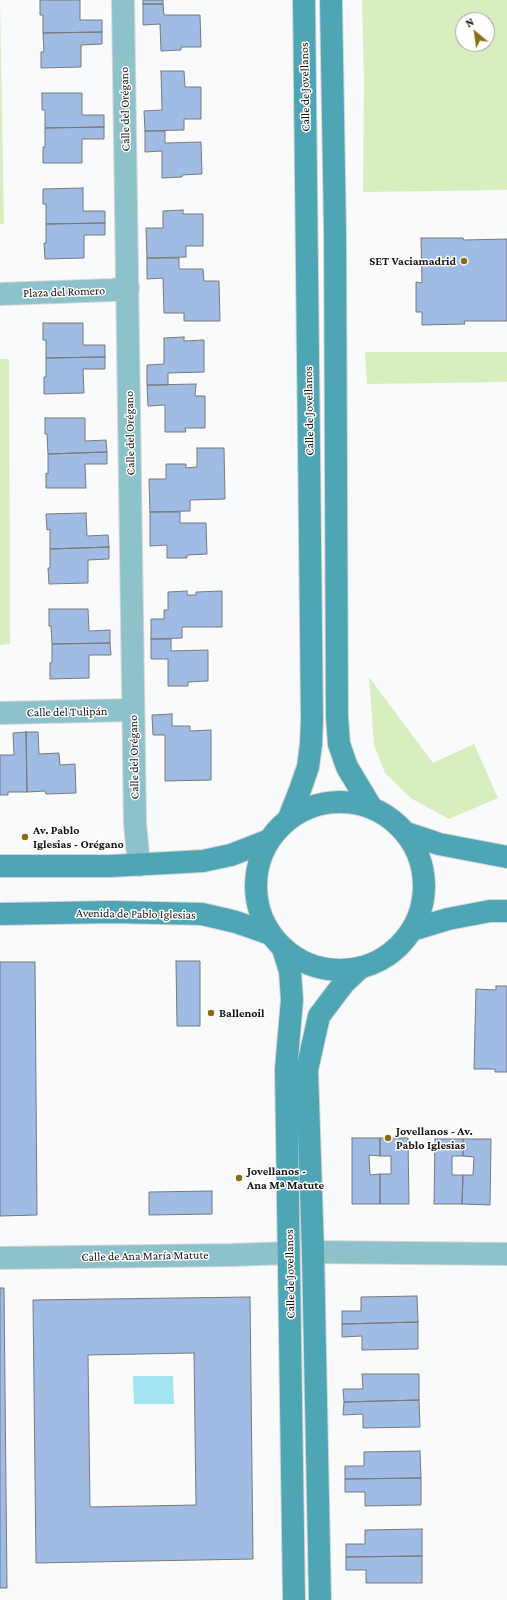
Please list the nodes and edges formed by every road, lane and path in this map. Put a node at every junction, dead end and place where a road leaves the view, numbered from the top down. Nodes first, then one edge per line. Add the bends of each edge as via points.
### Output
1 (123, 0) edge
2 (304, 0) edge
3 (331, 0) edge
4 (128, 288) junction
5 (0, 294) edge
6 (134, 710) junction
7 (0, 713) edge
8 (371, 807) junction
9 (289, 818) junction
10 (406, 833) junction
11 (267, 841) junction
12 (507, 857) edge
13 (139, 865) junction
14 (0, 866) edge
15 (507, 911) edge
16 (0, 914) edge
17 (412, 930) junction
18 (277, 941) junction
19 (360, 968) junction
20 (313, 1252) junction
21 (289, 1253) junction
22 (507, 1254) edge
23 (0, 1258) edge
24 (294, 1600) edge
25 (320, 1600) edge

1 - 4 street, Calle del Orégano
2 - 9 street, Calle de Jovellanos via 312,719 308,766
3 - 8 street via 337,717 339,744 347,767
4 - 5 street, Plaza del Romero
4 - 6 street, Calle del Orégano
6 - 7 street, Calle del Tulipán
6 - 13 street, Calle del Orégano via 135,823
8 - 9 street via 345,802 323,803 306,808
8 - 10 street via 392,819
9 - 11 street
10 - 12 street via 439,844
10 - 17 street via 416,849 424,878 421,911
11 - 13 street via 231,855 203,862
11 - 18 street, Calle de Jovellanos via 258,865 256,894 260,914
13 - 14 street
15 - 17 street via 490,911
16 - 18 street, Avenida de Pablo Iglesias via 202,914 236,922
17 - 19 street via 397,948 380,960
18 - 19 street, Avenida de Pablo Iglesias via 298,959 313,966 343,970
18 - 21 street, Calle de Jovellanos via 290,971 292,1000 286,1069
19 - 20 street, Calle de Jovellanos via 344,983 319,1016 307,1070
20 - 22 street
20 - 25 street, Calle de Jovellanos
21 - 23 street, Calle de Ana María Matute
21 - 24 street, Calle de Jovellanos

